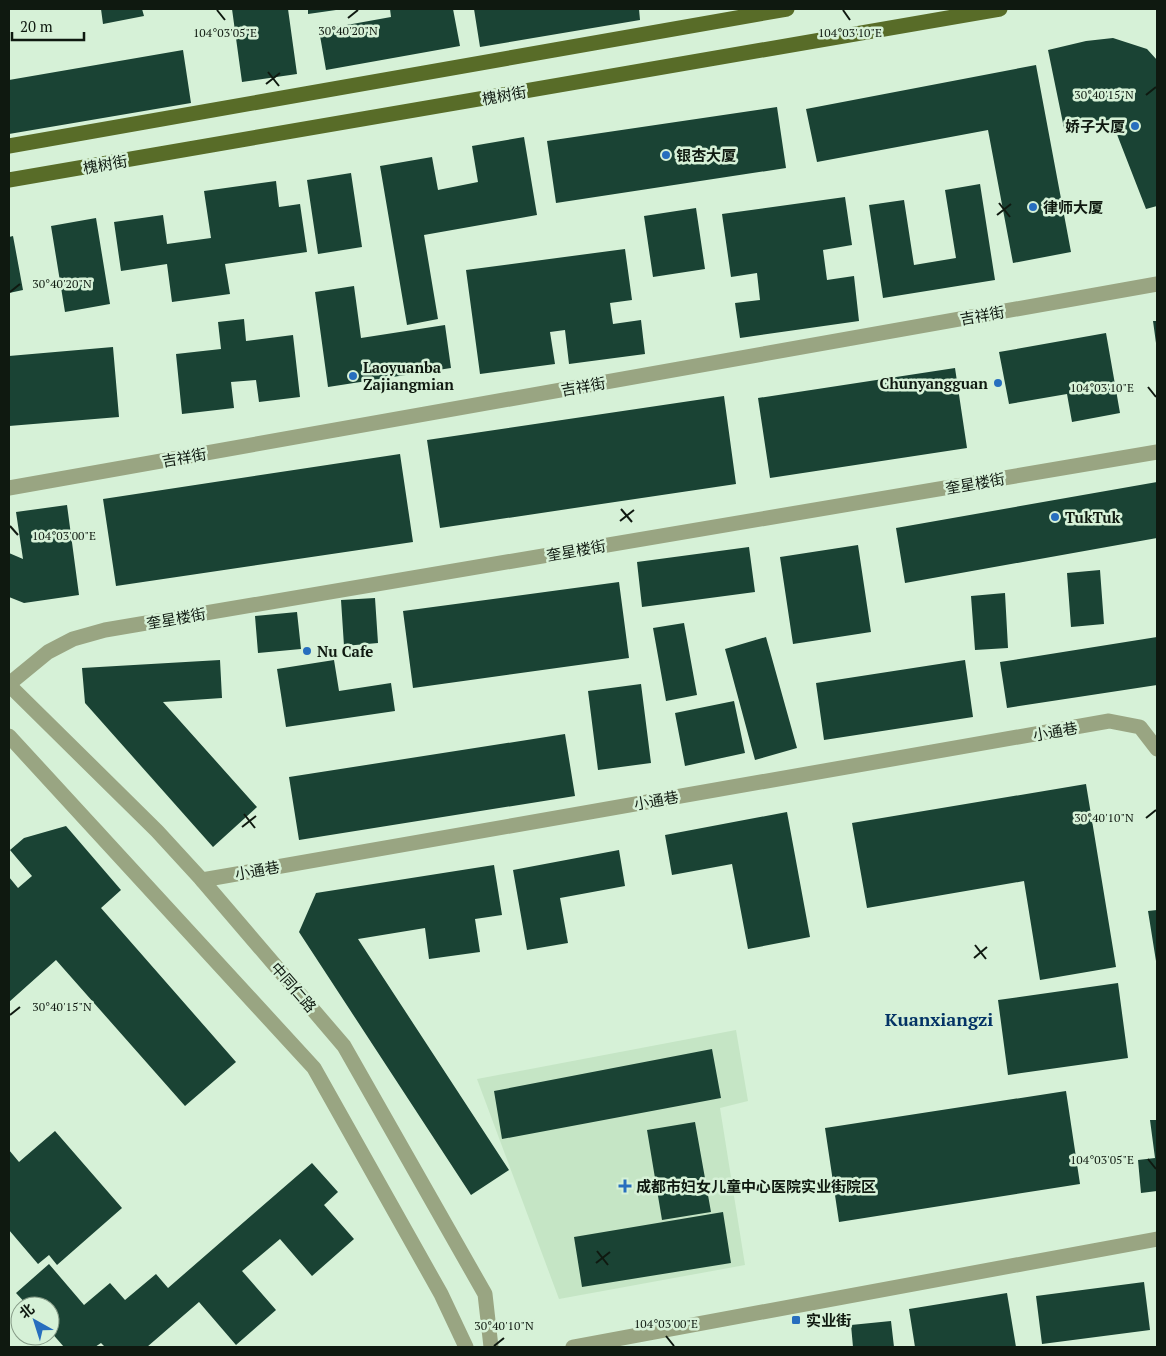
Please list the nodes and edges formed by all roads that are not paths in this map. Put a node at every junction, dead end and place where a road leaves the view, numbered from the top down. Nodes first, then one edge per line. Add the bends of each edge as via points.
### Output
1 (787, 9) edge
2 (1000, 9) edge
3 (9, 146) edge
4 (9, 180) edge
5 (1157, 284) edge
6 (1157, 452) edge
7 (9, 488) edge
8 (9, 685) edge
9 (9, 736) edge
10 (1157, 749) edge
11 (202, 880) junction
12 (1157, 1239) edge
13 (466, 1347) edge
14 (491, 1347) edge
15 (573, 1347) edge

1 - 3 main road
2 - 4 main road, 槐树街
5 - 7 street, 吉祥街
6 - 8 street, 奎星楼街 via 105,630 72,638 48,652
8 - 11 street, 中同仁路 via 157,830
9 - 13 street via 314,1068 441,1294
10 - 11 street, 小通巷 via 1140,727 1109,721
11 - 14 street, 中同仁路 via 344,1046 485,1294
12 - 15 street

